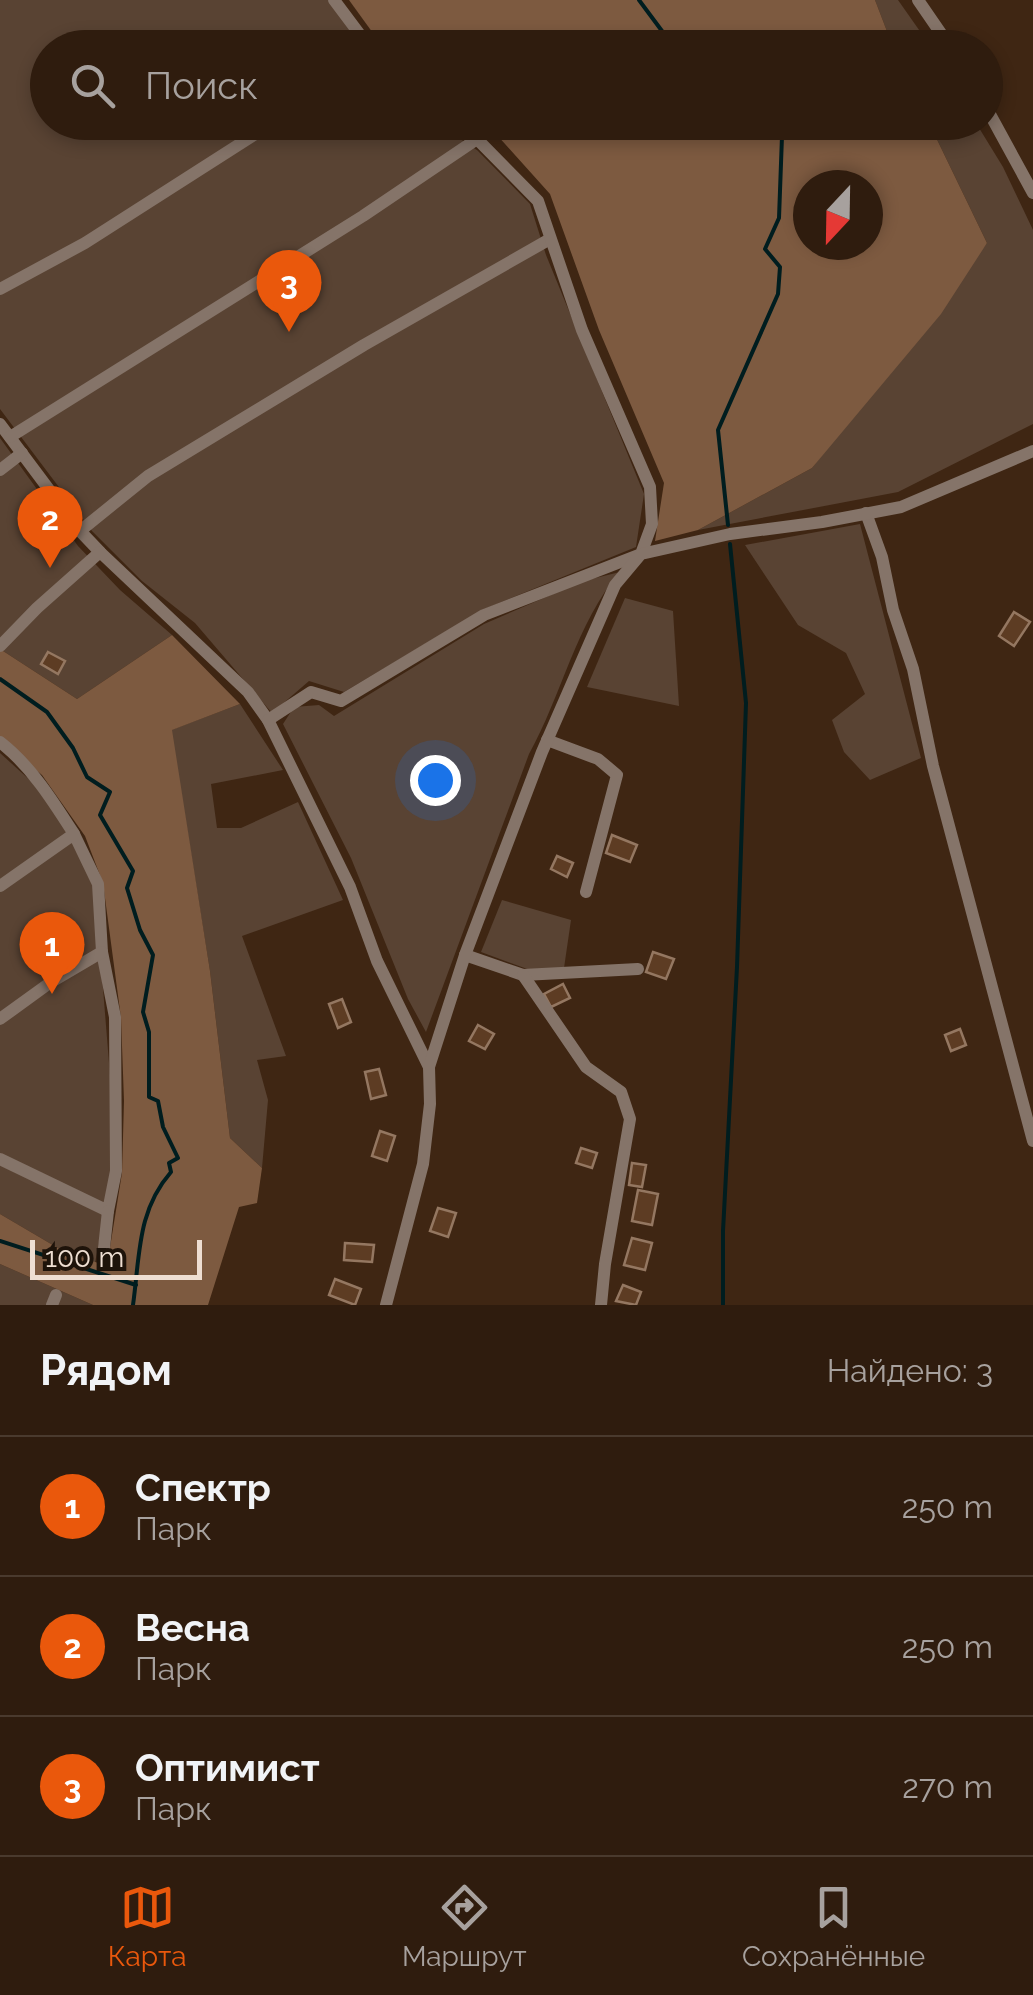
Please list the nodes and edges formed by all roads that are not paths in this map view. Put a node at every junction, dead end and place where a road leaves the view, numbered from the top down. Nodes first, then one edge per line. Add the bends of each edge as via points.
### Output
1 (334, 0) edge
2 (918, 0) edge
3 (356, 30) edge
4 (939, 30) edge
5 (1003, 138) edge
6 (246, 140) edge
7 (474, 140) edge
8 (479, 140) edge
9 (1033, 193) edge
10 (550, 239) junction
11 (0, 289) edge
12 (0, 424) edge
13 (10, 437) junction
14 (1033, 452) edge
15 (22, 453) junction
16 (0, 470) edge
17 (866, 513) junction
18 (80, 530) junction
19 (100, 552) junction
20 (641, 554) junction
21 (0, 646) edge
22 (268, 720) junction
23 (547, 740) junction
24 (0, 742) edge
25 (74, 834) junction
26 (0, 886) edge
27 (586, 892) dead end
28 (102, 952) junction
29 (465, 955) junction
30 (638, 969) dead end
31 (523, 975) junction
32 (0, 1019) edge
33 (429, 1067) junction
34 (1033, 1141) edge
35 (0, 1159) edge
36 (108, 1211) junction
37 (102, 1256) dead end
38 (386, 1305) edge
39 (601, 1305) edge

1 - 3 street
2 - 4 street
5 - 9 street
6 - 11 street
7 - 13 street
8 - 10 street via 538,200
10 - 18 street via 148,476
10 - 20 street via 650,487 652,524
12 - 13 street
13 - 15 street
14 - 17 street via 901,507
15 - 16 street
15 - 18 street
17 - 20 street
17 - 34 street
18 - 19 street
19 - 21 street
19 - 22 street via 248,692
20 - 22 street via 484,615 341,702 311,692
20 - 23 street via 615,585
22 - 33 street
23 - 27 street via 617,775
23 - 29 street
24 - 25 street
25 - 26 street
25 - 28 street via 98,884
28 - 32 street
28 - 36 street via 115,1017 118,1098
29 - 31 street
29 - 33 street
30 - 31 street
31 - 39 street via 586,1068 620,1092 630,1119
33 - 38 street via 422,1164
35 - 36 street
36 - 37 street

